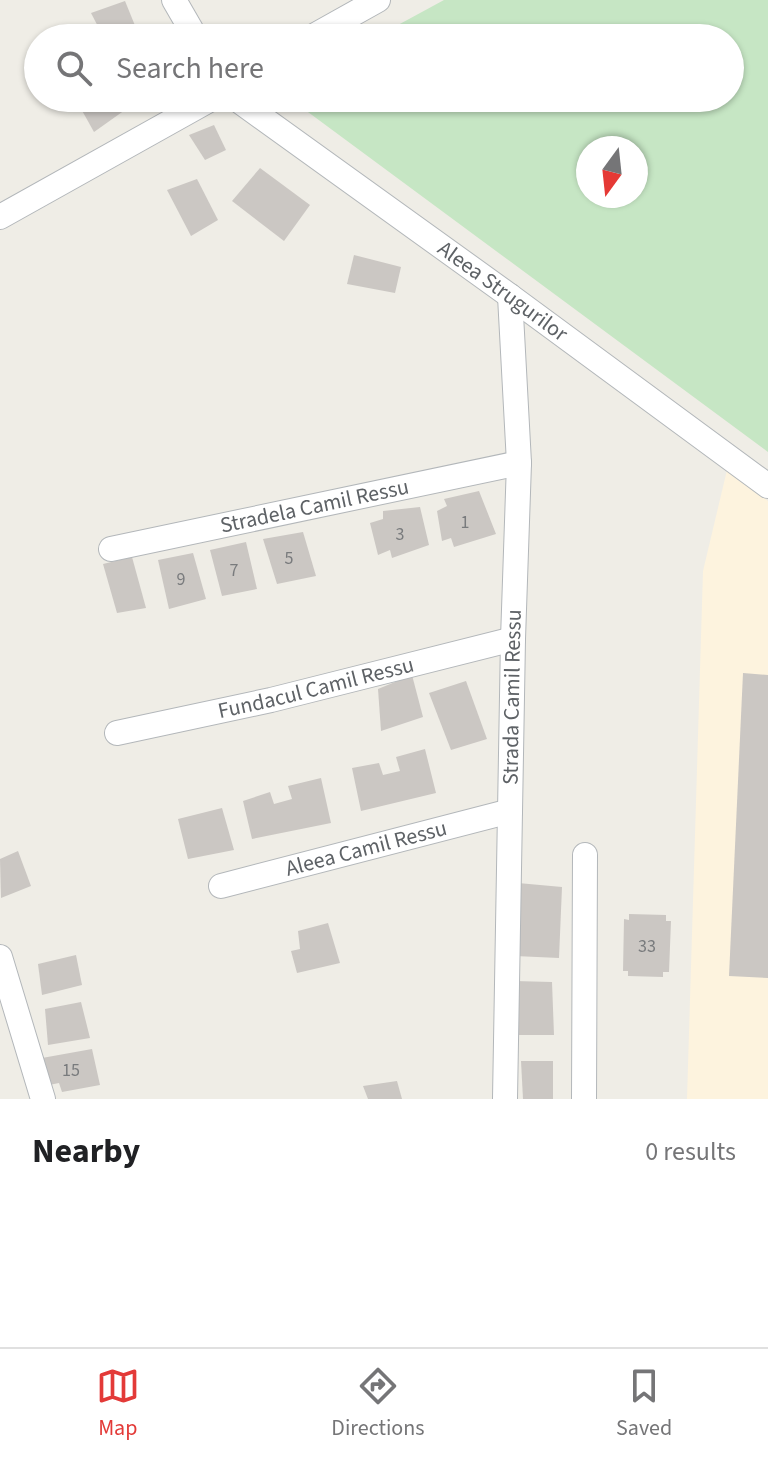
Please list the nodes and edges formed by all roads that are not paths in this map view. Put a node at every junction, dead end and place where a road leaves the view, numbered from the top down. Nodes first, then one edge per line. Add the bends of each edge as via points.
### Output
1 (174, 0) edge
2 (378, 0) edge
3 (188, 24) edge
4 (335, 24) edge
5 (188, 112) edge
6 (254, 112) edge
7 (0, 217) edge
8 (510, 296) junction
9 (519, 463) junction
10 (768, 486) edge
11 (111, 549) dead end
12 (513, 639) junction
13 (117, 733) dead end
14 (510, 811) junction
15 (585, 855) dead end
16 (221, 886) dead end
17 (0, 957) edge
18 (43, 1099) edge
19 (505, 1099) edge
20 (584, 1099) edge

1 - 3 street
2 - 4 street
5 - 7 street
6 - 8 street, Aleea Strugurilor
8 - 9 street, Strada Camil Ressu
8 - 10 street, Aleea Strugurilor
9 - 11 street, Stradela Camil Ressu
9 - 12 street, Strada Camil Ressu
12 - 13 street, Fundacul Camil Ressu
12 - 14 street, Strada Camil Ressu
14 - 16 street, Aleea Camil Ressu
14 - 19 street, Strada Camil Ressu
15 - 20 street
17 - 18 street

